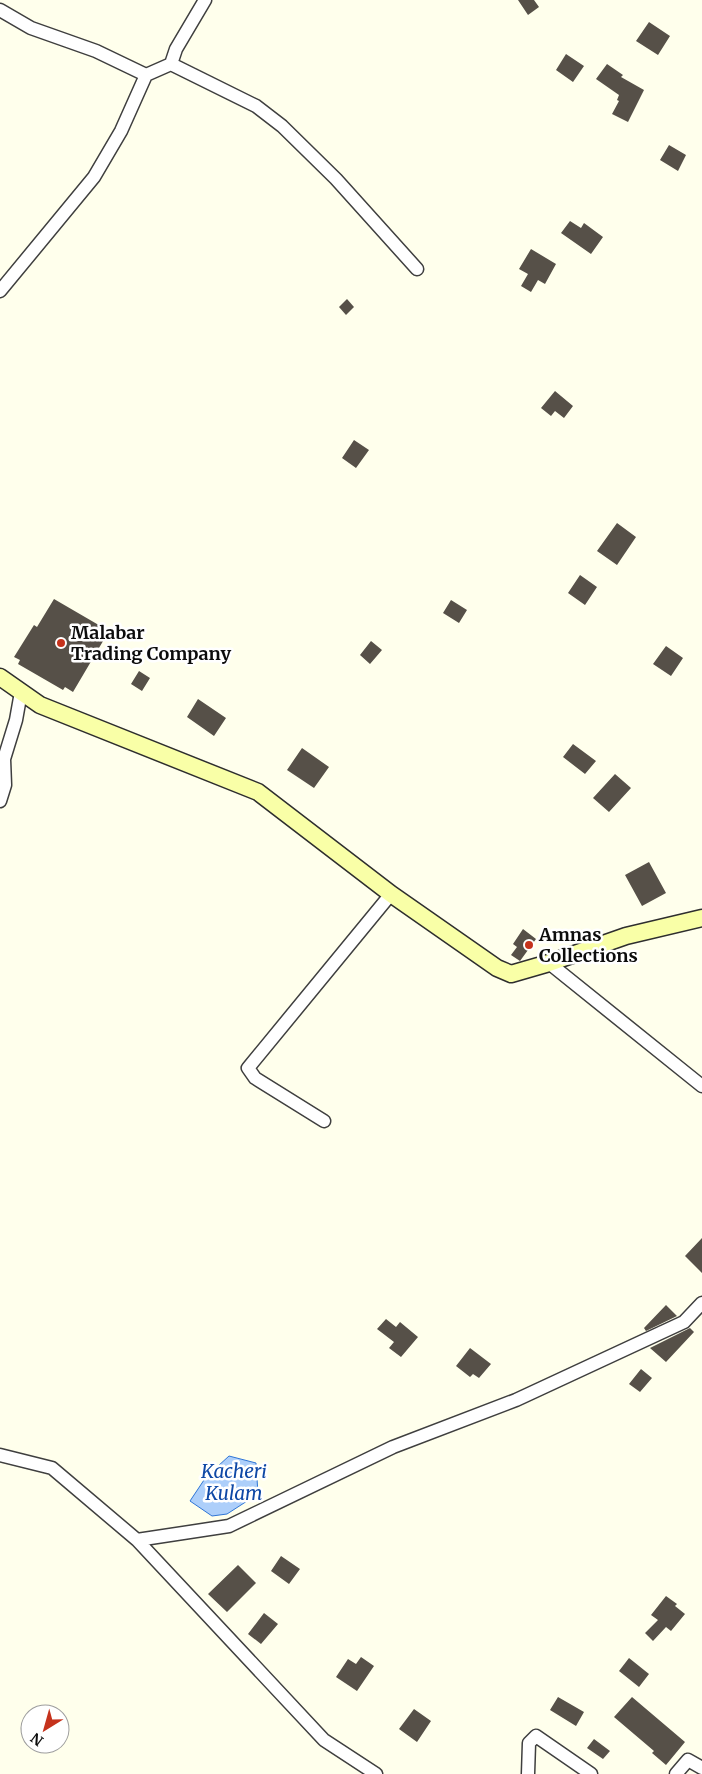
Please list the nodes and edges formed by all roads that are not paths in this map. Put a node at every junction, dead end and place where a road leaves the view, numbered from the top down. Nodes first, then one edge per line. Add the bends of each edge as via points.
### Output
1 (205, 0) edge
2 (0, 10) edge
3 (171, 64) junction
4 (146, 75) junction
5 (417, 269) dead end
6 (0, 291) edge
7 (0, 677) edge
8 (21, 692) junction
9 (0, 801) edge
10 (391, 894) junction
11 (702, 918) edge
12 (549, 963) junction
13 (702, 1086) edge
14 (324, 1121) dead end
15 (702, 1303) edge
16 (0, 1456) edge
17 (137, 1540) junction
18 (702, 1768) edge
19 (376, 1774) edge
20 (528, 1774) edge
21 (591, 1774) edge
22 (676, 1774) edge

1 - 3 street via 176,49
2 - 4 street via 31,28 96,51
3 - 4 street
3 - 5 street via 256,106 282,126 336,179
4 - 6 street via 121,131 94,177
7 - 8 main road
8 - 9 street via 4,759 5,785
8 - 10 main road via 40,705 258,792
10 - 12 main road via 497,968 511,974
10 - 14 street via 248,1068 255,1078
11 - 12 main road via 626,936
12 - 13 street
15 - 17 street via 684,1322 516,1400 393,1447 229,1526
16 - 17 street via 52,1468
17 - 19 street via 324,1740
18 - 22 street via 688,1760
20 - 21 street via 529,1743 536,1736

